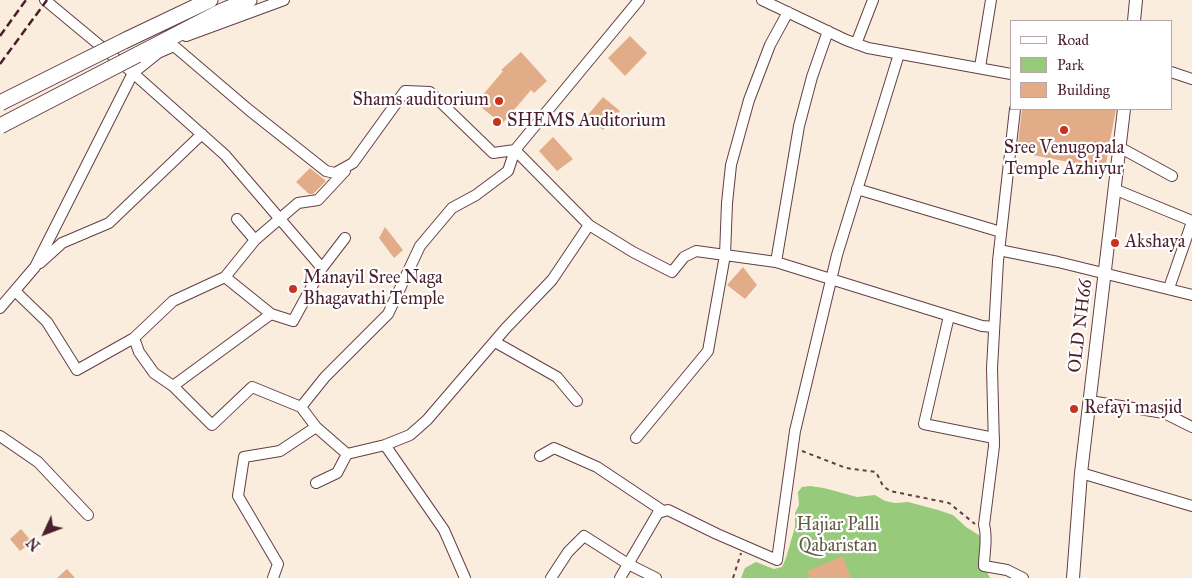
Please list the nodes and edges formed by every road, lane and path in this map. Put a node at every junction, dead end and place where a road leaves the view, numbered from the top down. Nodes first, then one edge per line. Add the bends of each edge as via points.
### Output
1 (45, 0) edge
2 (210, 0) edge
3 (249, 0) edge
4 (284, 0) edge
5 (638, 0) edge
6 (762, 0) edge
7 (872, 0) edge
8 (991, 0) edge
9 (1136, 0) edge
10 (198, 4) edge
11 (788, 12) junction
12 (1134, 20) edge
13 (828, 31) junction
14 (856, 44) junction
15 (142, 52) junction
16 (899, 54) junction
17 (980, 67) junction
18 (133, 72) junction
19 (1172, 72) edge
20 (1010, 74) edge
21 (1192, 79) edge
22 (0, 103) edge
23 (1015, 110) edge
24 (1124, 110) edge
25 (0, 126) edge
26 (202, 134) junction
27 (1119, 147) junction
28 (515, 150) junction
29 (353, 163) junction
30 (1172, 176) dead end
31 (858, 189) junction
32 (1114, 189) junction
33 (279, 218) junction
34 (237, 219) dead end
35 (1192, 221) edge
36 (588, 225) junction
37 (1001, 232) junction
38 (345, 238) dead end
39 (255, 240) junction
40 (999, 250) junction
41 (725, 255) junction
42 (776, 262) junction
43 (35, 267) junction
44 (322, 268) junction
45 (1105, 273) junction
46 (225, 277) junction
47 (831, 280) junction
48 (1169, 288) junction
49 (15, 291) junction
50 (1192, 295) edge
51 (0, 308) edge
52 (271, 314) junction
53 (949, 316) junction
54 (994, 327) junction
55 (134, 338) junction
56 (495, 342) junction
57 (173, 386) junction
58 (577, 401) dead end
59 (1090, 401) junction
60 (301, 408) junction
61 (316, 427) junction
62 (1192, 427) edge
63 (0, 436) edge
64 (636, 438) dead end
65 (994, 438) junction
66 (385, 445) junction
67 (793, 448) junction
68 (347, 454) junction
69 (540, 456) dead end
70 (1081, 473) junction
71 (316, 483) dead end
72 (1192, 506) edge
73 (663, 511) junction
74 (88, 515) dead end
75 (985, 530) junction
76 (743, 546) junction
77 (628, 564) junction
78 (273, 578) edge
79 (465, 578) edge
80 (551, 578) edge
81 (620, 578) edge
82 (656, 578) edge
83 (733, 578) edge
84 (1023, 578) edge
85 (1073, 578) edge

1 - 18 street
2 - 10 highway
3 - 15 highway
4 - 15 street
5 - 28 street
6 - 11 street
7 - 14 street
8 - 17 street
9 - 12 main road
10 - 22 highway, bridge
11 - 13 street
11 - 41 street via 770,45 749,100 731,166
13 - 14 street
13 - 42 street via 799,126
14 - 16 street
15 - 25 highway, bridge
16 - 17 street
16 - 31 street
17 - 20 street
18 - 26 street
18 - 29 street via 158,53 174,46 326,171 335,173
18 - 43 street
19 - 21 street
23 - 37 street
24 - 27 main road, OLD NH66
26 - 33 street via 225,155
26 - 43 street via 109,223 62,243
27 - 30 street
27 - 32 main road, OLD NH66
28 - 29 street via 493,153 430,92 405,91
28 - 36 street
28 - 60 street via 508,171 452,208 420,246 388,314 326,377
29 - 33 street via 318,200 298,203
31 - 37 street
31 - 47 street
32 - 35 street
32 - 45 main road, OLD NH66
33 - 39 street
33 - 44 street
34 - 39 street
35 - 48 street
36 - 41 street via 672,272 684,257 696,251
36 - 56 street via 552,280
37 - 40 street
38 - 44 street
39 - 46 street
40 - 45 street
40 - 54 street
41 - 42 street
41 - 64 street via 708,351
42 - 47 street
43 - 49 street
44 - 52 street via 293,320
45 - 48 street
45 - 59 main road, OLD NH66
46 - 52 street
46 - 55 street via 173,301
47 - 53 street
47 - 67 street
48 - 50 street
49 - 51 street
49 - 55 street via 47,322 76,370
52 - 57 street
53 - 54 street
53 - 65 street via 924,424
54 - 65 street
55 - 57 street via 154,374
56 - 58 street via 557,377
56 - 66 street via 427,420 410,435
57 - 60 street via 212,425 252,387
59 - 62 street via 1164,414
59 - 70 main road, OLD NH66
60 - 61 street
61 - 68 street
61 - 78 street via 280,451 244,457 238,496 278,564
63 - 74 street via 38,462
65 - 75 street
66 - 68 street
66 - 79 street via 444,530
67 - 75 path via 846,468 876,472 883,486 890,491 949,504
67 - 76 street via 776,560
68 - 71 street via 337,473
69 - 73 street via 554,448 597,467
70 - 72 street
70 - 85 main road, OLD NH66
73 - 76 street via 668,510
73 - 77 street via 658,513
75 - 84 street via 984,566 1007,570
76 - 83 path
77 - 80 street via 584,536 568,552
77 - 81 street
77 - 82 street

